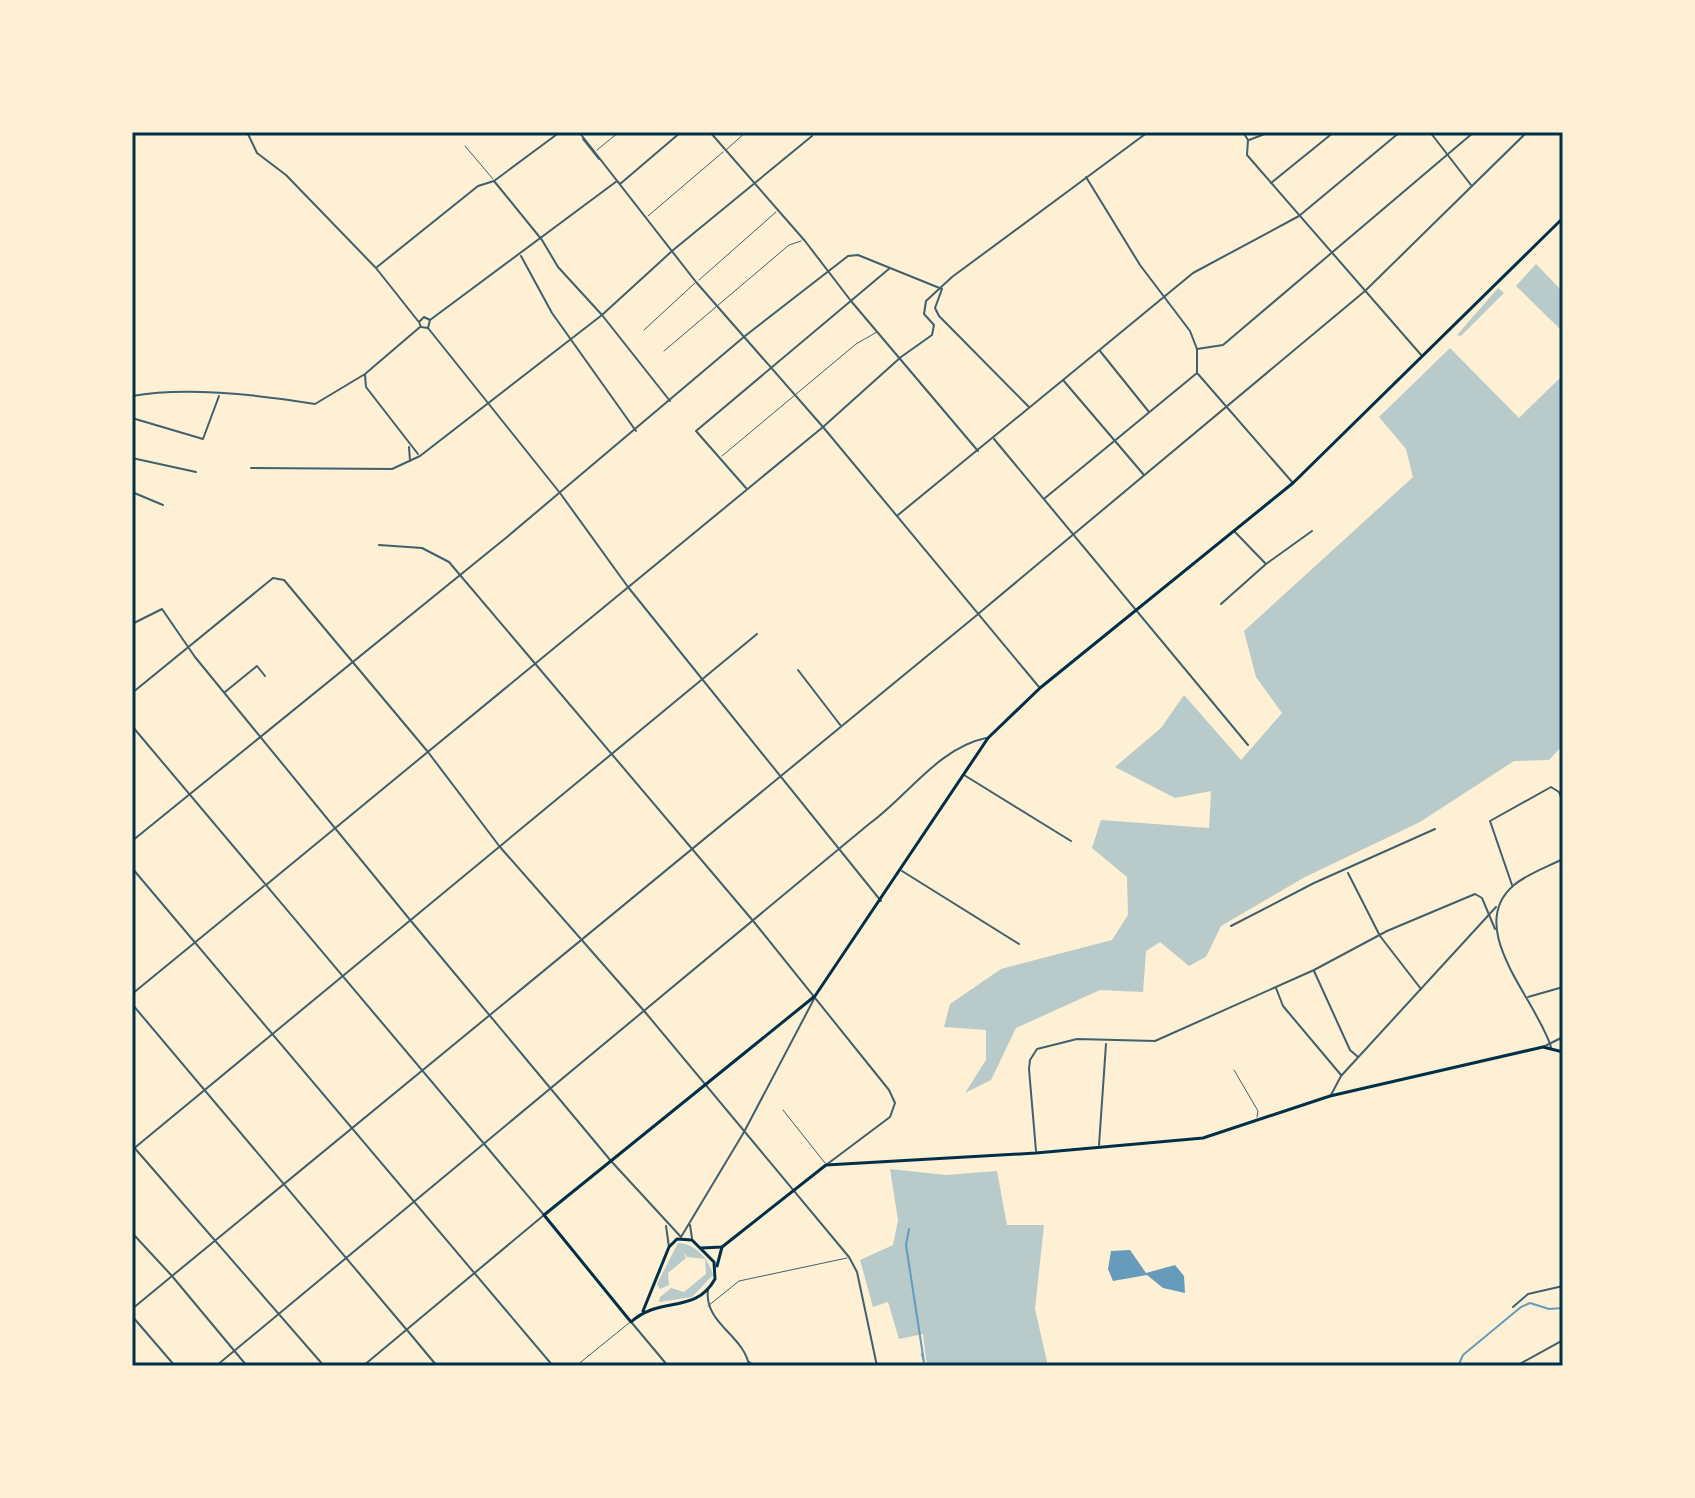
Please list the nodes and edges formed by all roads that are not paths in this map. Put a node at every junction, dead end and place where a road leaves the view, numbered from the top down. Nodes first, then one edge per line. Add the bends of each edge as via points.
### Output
1 (247, 132) edge
2 (560, 132) edge
3 (578, 132) edge
4 (619, 132) edge
5 (681, 132) edge
6 (710, 132) edge
7 (746, 132) edge
8 (1148, 132) edge
9 (1243, 132) edge
10 (1270, 132) edge
11 (1334, 132) edge
12 (1400, 132) edge
13 (1430, 132) edge
14 (1474, 132) edge
15 (1527, 132) edge
16 (812, 136) dead end
17 (1248, 140) junction
18 (465, 146) dead end
19 (726, 149) junction
20 (595, 152) junction
21 (1448, 154) junction
22 (1086, 177) junction
23 (494, 181) junction
24 (618, 182) junction
25 (1270, 183) junction
26 (755, 185) junction
27 (1472, 186) junction
28 (778, 211) junction
29 (1299, 216) junction
30 (1563, 218) edge
31 (644, 219) junction
32 (542, 240) junction
33 (805, 241) junction
34 (672, 251) junction
35 (1333, 252) junction
36 (521, 255) junction
37 (376, 268) junction
38 (829, 269) junction
39 (896, 269) junction
40 (696, 282) junction
41 (942, 289) junction
42 (1365, 291) junction
43 (1165, 295) junction
44 (851, 301) junction
45 (717, 306) junction
46 (602, 315) junction
47 (430, 320) junction
48 (419, 322) junction
49 (421, 327) junction
50 (428, 328) junction
51 (644, 330) dead end
52 (877, 332) junction
53 (745, 336) junction
54 (571, 340) junction
55 (1197, 349) junction
56 (1099, 350) junction
57 (664, 351) dead end
58 (901, 357) junction
59 (1423, 357) junction
60 (771, 367) junction
61 (1197, 373) junction
62 (365, 374) junction
63 (1063, 380) junction
64 (219, 395) junction
65 (132, 396) edge
66 (797, 397) junction
67 (488, 400) junction
68 (670, 402) junction
69 (1030, 408) junction
70 (1227, 408) junction
71 (1150, 413) junction
72 (132, 418) edge
73 (823, 427) junction
74 (636, 431) junction
75 (993, 438) junction
76 (1116, 441) junction
77 (409, 446) junction
78 (978, 451) junction
79 (420, 456) junction
80 (132, 458) edge
81 (720, 458) junction
82 (410, 461) junction
83 (251, 468) dead end
84 (196, 472) dead end
85 (1145, 476) junction
86 (1293, 483) junction
87 (747, 489) junction
88 (132, 492) edge
89 (560, 493) junction
90 (1044, 499) junction
91 (163, 505) dead end
92 (897, 516) junction
93 (1234, 531) junction
94 (1312, 531) dead end
95 (1074, 534) junction
96 (379, 545) dead end
97 (1266, 564) junction
98 (458, 576) junction
99 (628, 587) junction
100 (1221, 604) dead end
101 (1135, 611) junction
102 (977, 615) junction
103 (132, 624) edge
104 (757, 634) dead end
105 (191, 648) junction
106 (353, 659) junction
107 (535, 664) junction
108 (798, 670) dead end
109 (265, 676) dead end
110 (703, 679) junction
111 (1040, 688) junction
112 (132, 693) edge
113 (225, 693) junction
114 (132, 726) edge
115 (842, 727) junction
116 (259, 736) junction
117 (988, 738) junction
118 (1248, 745) dead end
119 (428, 752) junction
120 (613, 755) junction
121 (964, 775) junction
122 (782, 776) junction
123 (189, 793) junction
124 (1563, 803) edge
125 (335, 828) junction
126 (1435, 829) dead end
127 (132, 841) edge
128 (1071, 841) dead end
129 (500, 847) junction
130 (692, 848) junction
131 (842, 850) junction
132 (1563, 859) edge
133 (132, 868) edge
134 (901, 870) junction
135 (1347, 871) junction
136 (266, 885) junction
137 (1512, 886) junction
138 (881, 901) junction
139 (1496, 907) junction
140 (1489, 915) junction
141 (411, 921) junction
142 (754, 922) junction
143 (1231, 926) dead end
144 (1495, 929) junction
145 (1380, 936) junction
146 (581, 940) junction
147 (196, 943) junction
148 (1019, 944) dead end
149 (1314, 970) junction
150 (343, 977) junction
151 (1276, 987) junction
152 (1563, 987) edge
153 (1421, 990) junction
154 (132, 994) edge
155 (815, 996) junction
156 (1527, 997) junction
157 (132, 1004) edge
158 (645, 1012) junction
159 (490, 1015) junction
160 (273, 1035) junction
161 (1563, 1037) edge
162 (1106, 1042) junction
163 (1550, 1044) junction
164 (1563, 1052) edge
165 (1358, 1057) junction
166 (422, 1070) junction
167 (1234, 1070) dead end
168 (1341, 1076) junction
169 (703, 1086) junction
170 (551, 1089) junction
171 (204, 1091) junction
172 (1330, 1096) junction
173 (783, 1110) dead end
174 (1257, 1122) junction
175 (351, 1127) junction
176 (744, 1132) junction
177 (483, 1145) junction
178 (133, 1148) edge
179 (1098, 1148) junction
180 (1036, 1153) junction
181 (611, 1161) junction
182 (826, 1165) junction
183 (284, 1182) junction
184 (795, 1191) junction
185 (413, 1201) junction
186 (544, 1215) junction
187 (690, 1223) junction
188 (665, 1224) junction
189 (134, 1235) dead end
190 (681, 1237) junction
191 (216, 1239) junction
192 (692, 1240) junction
193 (669, 1247) junction
194 (722, 1247) junction
195 (701, 1248) junction
196 (849, 1257) junction
197 (346, 1258) junction
198 (716, 1268) junction
199 (475, 1273) junction
200 (172, 1276) junction
201 (1563, 1286) edge
202 (708, 1288) junction
203 (650, 1295) junction
204 (658, 1305) junction
205 (708, 1306) junction
206 (1513, 1307) dead end
207 (132, 1309) edge
208 (643, 1311) junction
209 (279, 1314) junction
210 (132, 1316) edge
211 (631, 1322) junction
212 (406, 1329) junction
213 (1563, 1340) edge
214 (234, 1351) junction
215 (749, 1364) edge
216 (175, 1366) edge
217 (216, 1366) edge
218 (247, 1366) edge
219 (324, 1366) edge
220 (363, 1366) edge
221 (437, 1366) edge
222 (553, 1366) edge
223 (576, 1366) edge
224 (668, 1366) edge
225 (755, 1366) edge
226 (877, 1366) edge
227 (1516, 1366) edge

1 - 37 street via 257,153 286,175
2 - 23 street
3 - 20 street
3 - 24 street
4 - 20 street
5 - 24 street
6 - 19 street
7 - 19 street
8 - 22 street
9 - 17 street
10 - 17 street
11 - 25 street
12 - 29 street
13 - 21 street
14 - 21 street
15 - 27 street
16 - 26 street
17 - 25 street via 1247,155
18 - 23 street
19 - 26 street
19 - 31 street
20 - 24 street
21 - 27 street
21 - 35 street
22 - 41 street
22 - 43 street via 1140,265
23 - 32 street
23 - 37 street via 478,186
24 - 31 street
24 - 32 street
25 - 29 street
26 - 28 street
26 - 34 street
27 - 42 street
28 - 33 street
28 - 40 street
29 - 35 street
29 - 43 street via 1210,263
30 - 59 main road
31 - 34 street
32 - 36 street
32 - 46 street via 558,267
33 - 38 street
33 - 45 street via 789,245
34 - 40 street
34 - 46 street
35 - 42 street
35 - 55 street via 1223,345
36 - 47 street
36 - 54 street
37 - 48 street
38 - 39 street via 858,255
38 - 44 street
38 - 53 street
39 - 41 street
39 - 44 street via 890,268
40 - 45 street
40 - 51 street
41 - 58 street via 926,301 924,314 935,331
41 - 69 street via 935,308 939,316
42 - 59 street
42 - 70 street
43 - 55 street
43 - 56 street
44 - 52 street
44 - 60 street
45 - 53 street
45 - 57 street
46 - 54 street
46 - 68 street
47 - 48 street via 424,317
47 - 50 street
48 - 49 street
49 - 50 street
49 - 62 street
50 - 67 street
52 - 58 street
52 - 66 street
53 - 60 street
53 - 68 street
54 - 67 street
54 - 74 street
55 - 61 street
56 - 63 street
56 - 71 street
58 - 73 street
58 - 78 street
59 - 86 main road
60 - 66 street
60 - 81 street via 696,431
61 - 70 street
61 - 71 street
62 - 64 street via 315,404
62 - 77 street via 366,387
63 - 69 street
63 - 76 street
64 - 65 street
64 - 72 street via 203,439
66 - 73 street
66 - 81 street
67 - 79 street
67 - 89 street
68 - 74 street
69 - 75 street
70 - 85 street
70 - 86 street
71 - 76 street
73 - 87 street
73 - 92 street
74 - 89 street
75 - 78 street
75 - 90 street
76 - 85 street
76 - 90 street
77 - 79 street
77 - 82 street
78 - 92 street
79 - 82 street
80 - 84 street
81 - 87 street
82 - 83 street via 392,469
85 - 95 street
86 - 93 main road
87 - 99 street
88 - 91 street
89 - 98 street
89 - 99 street
90 - 95 street
92 - 102 street
93 - 97 street
93 - 101 main road
94 - 97 street
95 - 101 street
95 - 102 street
96 - 98 street via 438,553
97 - 100 street
98 - 106 street
98 - 107 street
99 - 107 street
99 - 110 street
101 - 111 main road
101 - 118 street
102 - 111 street
102 - 115 street
103 - 105 street via 162,609
104 - 110 street
105 - 106 street via 273,578 284,580
105 - 112 street
105 - 113 street
106 - 116 street
106 - 119 street
107 - 119 street
107 - 120 street
108 - 115 street
109 - 113 street via 257,666
110 - 120 street
110 - 122 street
111 - 117 main road
113 - 116 street
114 - 123 street
115 - 122 street
116 - 123 street
116 - 125 street
117 - 121 main road
117 - 131 street via 960,746
119 - 125 street
119 - 129 street
120 - 129 street
120 - 130 street
121 - 128 street
121 - 134 main road
122 - 130 street
122 - 131 street
123 - 127 street
123 - 136 street
124 - 137 street via 1551,787 1490,821
125 - 136 street
125 - 141 street
126 - 135 street
129 - 141 street
129 - 146 street
130 - 142 street
130 - 146 street
131 - 138 street
131 - 142 street
132 - 137 street
133 - 147 street
134 - 138 main road
134 - 148 street
135 - 143 street
135 - 145 street
136 - 147 street
136 - 150 street
137 - 139 street
138 - 155 main road
139 - 140 street
139 - 144 street
140 - 144 street
140 - 145 street via 1475,894
140 - 153 street
141 - 150 street
141 - 159 street
142 - 155 street
142 - 158 street
144 - 156 street
145 - 149 street
145 - 153 street
146 - 158 street
146 - 159 street
147 - 154 street
147 - 160 street
149 - 151 street
149 - 165 street
150 - 160 street
150 - 166 street
151 - 162 street via 1155,1041
151 - 168 street via 1283,1006
152 - 156 street
153 - 165 street
155 - 169 main road
155 - 176 street
155 - 182 street via 895,1103 890,1117
156 - 163 street
157 - 171 street
158 - 169 street
158 - 170 street
159 - 166 street
159 - 170 street
160 - 171 street
160 - 175 street
161 - 163 street
162 - 179 street
162 - 180 street via 1077,1039 1033,1053 1029,1069
163 - 164 main road
163 - 172 main road
165 - 168 street
166 - 175 street
166 - 177 street
167 - 174 street via 1258,1111
168 - 172 street
169 - 176 street
169 - 181 main road
170 - 177 street
170 - 181 street
171 - 178 street
171 - 183 street
172 - 174 main road
173 - 182 street
174 - 179 main road via 1203,1138
175 - 183 street
175 - 185 street
176 - 184 street
176 - 187 street
177 - 185 street
177 - 186 street
178 - 191 street
179 - 180 main road
180 - 182 main road
181 - 186 main road
181 - 188 street
182 - 184 main road
183 - 191 street
183 - 197 street
184 - 194 main road
184 - 196 street
185 - 197 street
185 - 199 street
186 - 199 street
186 - 211 main road
187 - 190 street
187 - 192 street
188 - 190 street
188 - 193 street
189 - 200 street
190 - 192 main road
190 - 193 main road
191 - 200 street
191 - 209 street
192 - 195 main road
193 - 203 main road
194 - 195 main road
194 - 198 main road
195 - 198 main road
196 - 205 street via 739,1281
196 - 226 street via 857,1272
197 - 209 street
197 - 212 street
198 - 202 main road
199 - 212 street
199 - 222 street
200 - 207 street
200 - 214 street
201 - 206 street via 1528,1294
202 - 204 main road via 692,1301
202 - 205 street
203 - 204 main road
203 - 208 main road
204 - 208 main road
205 - 215 street
208 - 211 main road
209 - 214 street
209 - 219 street
210 - 216 street
211 - 223 street
211 - 224 street
212 - 220 street
212 - 221 street
213 - 227 street
214 - 217 street
214 - 218 street
215 - 225 street

